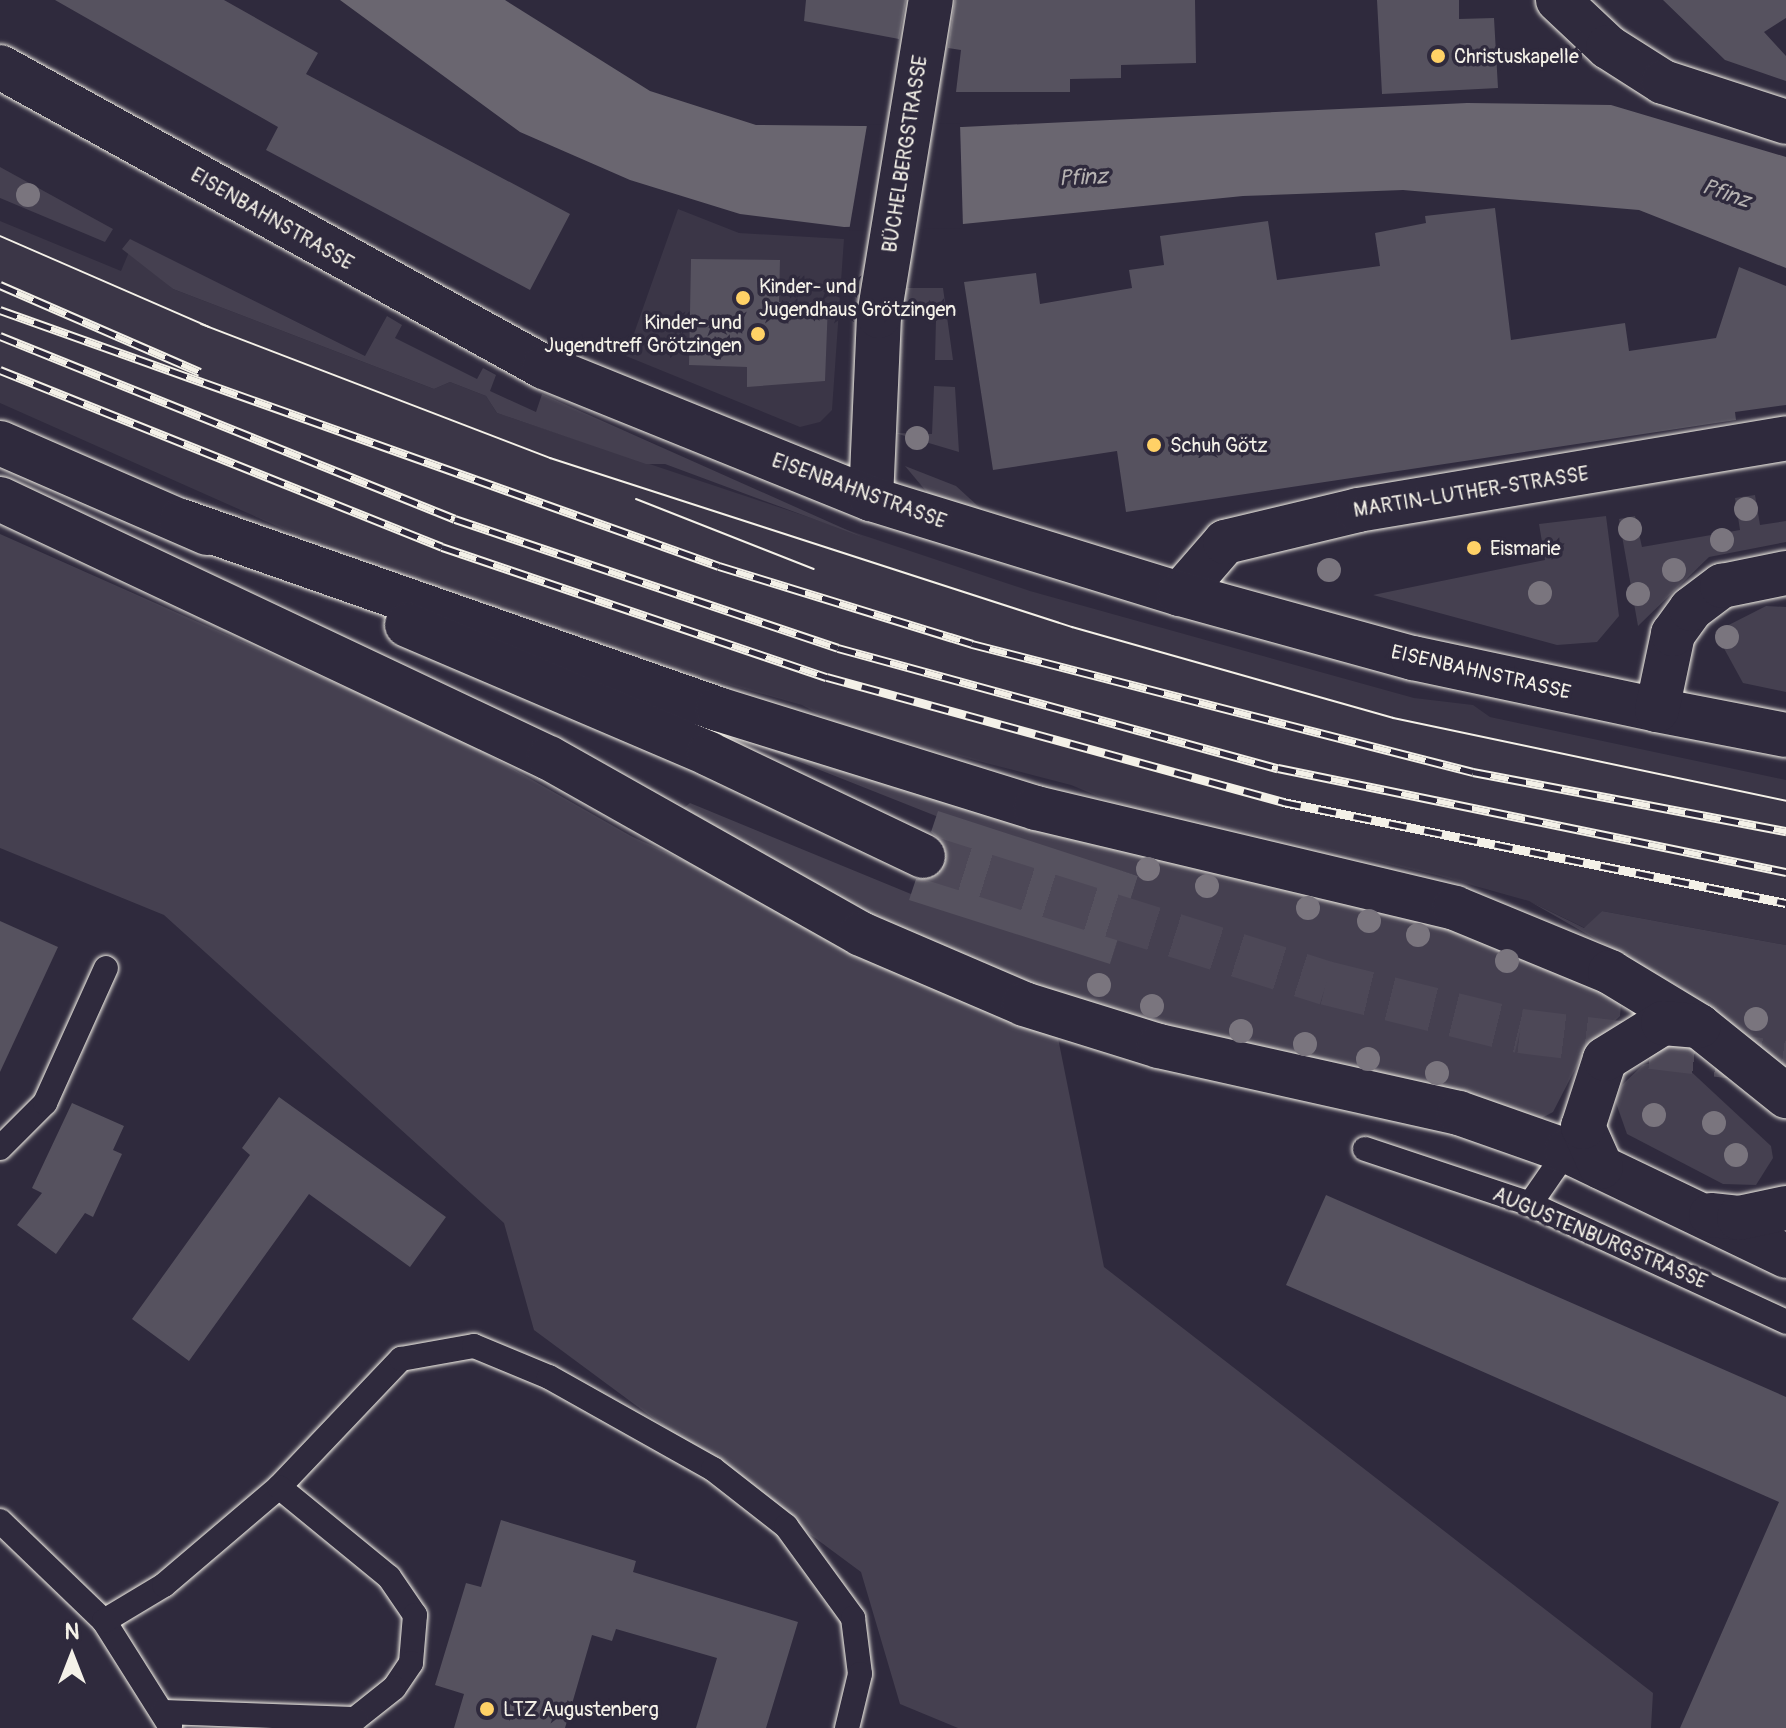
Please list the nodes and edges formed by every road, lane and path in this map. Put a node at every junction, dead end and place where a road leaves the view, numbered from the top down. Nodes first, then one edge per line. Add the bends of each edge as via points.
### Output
1 (931, 0) edge
2 (1558, 0) edge
3 (0, 67) edge
4 (1786, 122) edge
5 (1786, 438) edge
6 (0, 443) edge
7 (0, 499) edge
8 (871, 499) junction
9 (181, 521) junction
10 (145, 563) junction
11 (1786, 573) edge
12 (1180, 594) junction
13 (1657, 710) junction
14 (1786, 735) edge
15 (106, 968) dead end
16 (1699, 1026) junction
17 (1786, 1096) edge
18 (0, 1148) edge
19 (1365, 1149) dead end
20 (1583, 1149) junction
21 (1530, 1204) junction
22 (1786, 1208) edge
23 (1697, 1213) junction
24 (1786, 1256) edge
25 (1786, 1322) edge
26 (279, 1487) junction
27 (0, 1521) edge
28 (104, 1621) junction
29 (167, 1720) edge
30 (847, 1728) edge

1 - 8 main road, BÜCHELBERGSTRASSE via 879,316
2 - 4 main road via 1608,47 1663,82
3 - 8 main road, EISENBAHNSTRASSE via 544,367
5 - 12 main road, MARTIN-LUTHER-STRASSE via 1358,510 1225,542
6 - 9 main road
7 - 10 main road
8 - 12 main road, EISENBAHNSTRASSE
9 - 10 main road via 923,856 705,782
9 - 16 main road via 718,709 1036,808 1455,908 1561,947
10 - 20 main road via 549,758 861,934 1024,1004 1159,1046 1357,1085
11 - 13 main road via 1722,586 1691,609 1673,634
12 - 13 main road, EISENBAHNSTRASSE via 1413,658
13 - 14 main road, EISENBAHNSTRASSE
15 - 18 lane via 45,1103
16 - 17 main road
16 - 20 main road via 1663,1023 1627,1039 1605,1059
19 - 21 lane, AUGUSTENBURGSTRASSE
20 - 21 lane
20 - 23 main road
21 - 25 lane, AUGUSTENBURGSTRASSE
22 - 23 main road via 1739,1218
23 - 24 main road
26 - 28 lane via 164,1585
26 - 29 lane via 389,1577 415,1615 411,1663 394,1688 355,1719
26 - 30 lane via 401,1359 474,1346 549,1377 713,1469 786,1526 853,1618 860,1674
27 - 28 lane
28 - 29 lane

